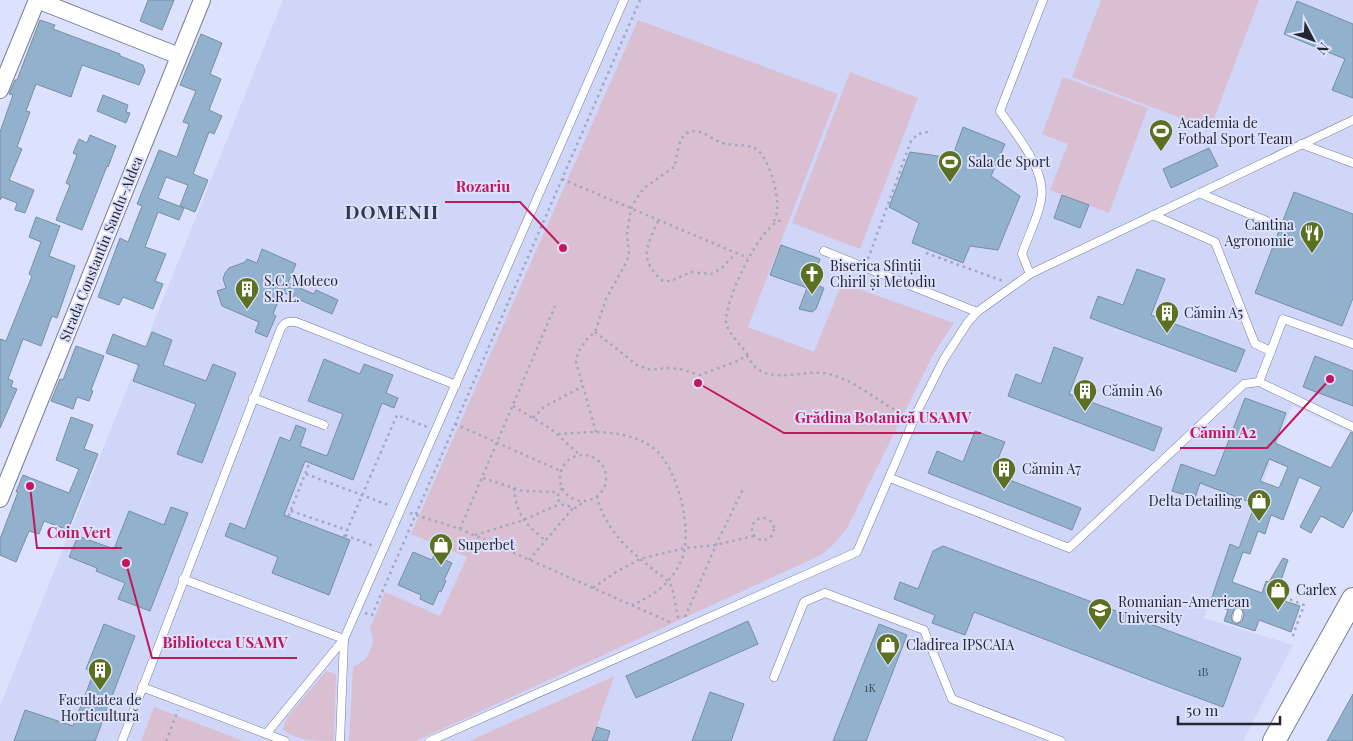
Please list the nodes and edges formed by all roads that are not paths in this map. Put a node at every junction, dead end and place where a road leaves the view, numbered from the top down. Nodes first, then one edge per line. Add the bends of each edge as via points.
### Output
1 (37, 0) edge
2 (202, 0) edge
3 (624, 0) edge
4 (1043, 0) edge
5 (179, 56) junction
6 (0, 90) edge
7 (1353, 120) edge
8 (1301, 144) junction
9 (1353, 163) edge
10 (1199, 193) junction
11 (1153, 215) junction
12 (1269, 222) dead end
13 (824, 251) dead end
14 (1030, 274) junction
15 (977, 312) junction
16 (1353, 344) edge
17 (1271, 350) junction
18 (1259, 382) junction
19 (456, 385) junction
20 (253, 398) junction
21 (324, 425) dead end
22 (1353, 427) edge
23 (890, 478) junction
24 (0, 499) edge
25 (184, 579) junction
26 (1353, 600) edge
27 (344, 639) junction
28 (774, 677) dead end
29 (142, 686) junction
30 (266, 734) junction
31 (1039, 737) edge
32 (122, 741) edge
33 (285, 741) edge
34 (340, 741) edge
35 (430, 741) edge
36 (1061, 741) edge
37 (1274, 741) edge

1 - 5 street
1 - 6 street
2 - 5 street, Strada Constantin Sandu-Aldea
3 - 19 lane
4 - 14 lane via 1000,112 1035,164 1041,180 1040,206 1022,254
5 - 24 street, Strada Constantin Sandu-Aldea
7 - 8 lane
8 - 9 lane
8 - 10 lane
10 - 11 lane
10 - 12 lane
11 - 14 lane
11 - 17 lane via 1215,242 1255,344
13 - 15 lane
14 - 15 lane
15 - 23 lane via 944,358
16 - 17 lane via 1284,319
17 - 18 lane
18 - 22 lane
18 - 23 lane via 1244,384 1069,548
19 - 20 lane via 289,321 280,328
19 - 27 lane
20 - 21 lane
20 - 25 lane
23 - 35 lane via 857,552
25 - 27 lane
25 - 29 lane
26 - 37 street
27 - 30 lane
27 - 34 lane
28 - 31 lane via 804,602 825,593 924,630 952,699
29 - 30 lane
29 - 32 lane
30 - 33 lane
31 - 36 lane

